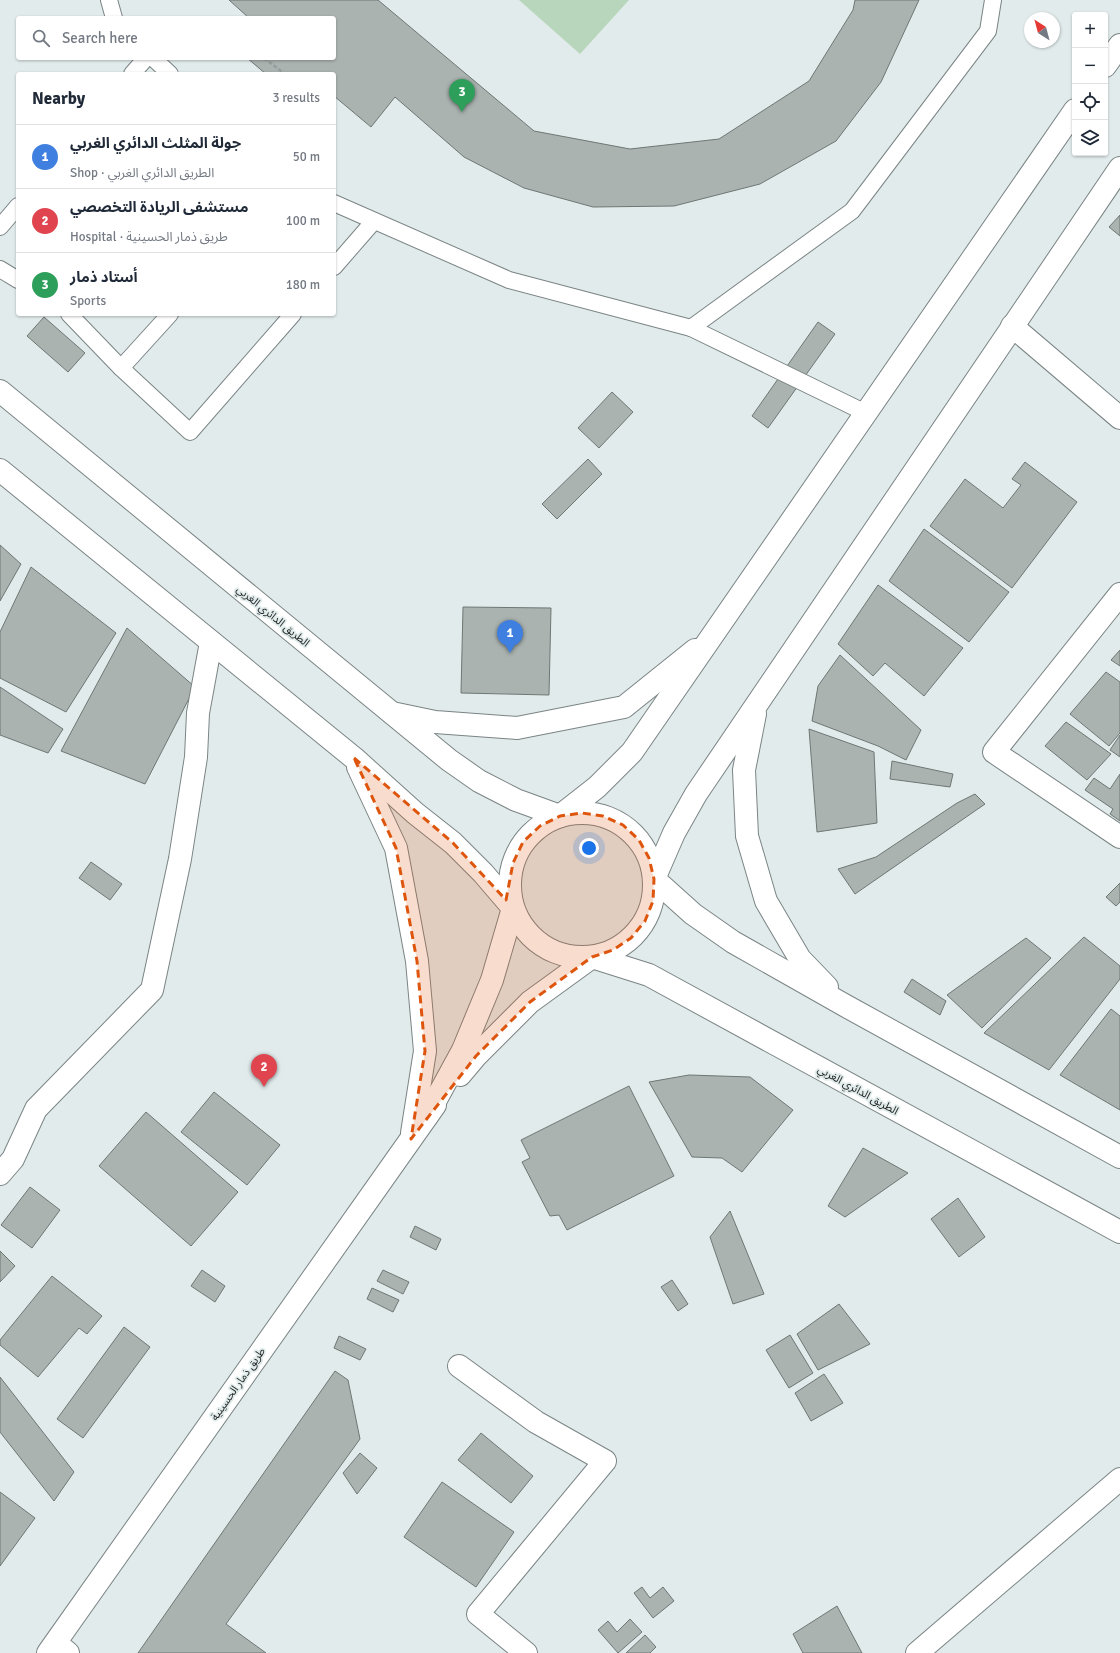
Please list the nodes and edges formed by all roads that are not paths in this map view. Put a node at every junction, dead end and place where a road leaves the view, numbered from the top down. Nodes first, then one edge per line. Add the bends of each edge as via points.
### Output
1 (109, 0) edge
2 (994, 0) edge
3 (113, 16) edge
4 (1120, 45) edge
5 (144, 60) edge
6 (155, 60) edge
7 (1108, 62) edge
8 (134, 72) edge
9 (168, 72) edge
10 (1072, 114) edge
11 (1120, 168) edge
12 (336, 204) edge
13 (16, 208) edge
14 (374, 220) junction
15 (0, 227) edge
16 (336, 265) edge
17 (0, 270) edge
18 (16, 279) edge
19 (71, 316) edge
20 (168, 316) edge
21 (291, 316) edge
22 (1012, 326) junction
23 (691, 328) junction
24 (121, 368) junction
25 (0, 391) edge
26 (866, 413) junction
27 (1120, 418) edge
28 (0, 470) edge
29 (1120, 594) edge
30 (713, 636) junction
31 (211, 642) junction
32 (756, 703) junction
33 (392, 713) junction
34 (354, 758) junction
35 (560, 816) junction
36 (1120, 837) edge
37 (654, 879) junction
38 (513, 908) junction
39 (592, 957) junction
40 (846, 1006) junction
41 (427, 1116) junction
42 (410, 1139) junction
43 (1120, 1156) edge
44 (4, 1160) edge
45 (1120, 1232) edge
46 (459, 1366) dead end
47 (1120, 1479) edge
48 (57, 1650) edge
49 (526, 1653) edge
50 (917, 1653) edge

1 - 3 lane
2 - 23 lane via 988,30 852,211
4 - 7 main road
5 - 8 lane
6 - 9 lane
10 - 26 main road
11 - 22 main road
12 - 14 lane
13 - 15 lane
14 - 16 lane
14 - 23 lane via 509,280
17 - 18 lane
19 - 24 lane
20 - 24 lane
21 - 24 lane via 190,432
22 - 27 main road
22 - 32 main road
23 - 26 lane
25 - 33 main road, الطريق الدائري الغربي
26 - 30 main road
28 - 31 main road
29 - 36 main road via 994,752
30 - 33 main road via 624,707 517,728 435,722
30 - 35 main road via 632,752 597,787
31 - 34 main road
31 - 44 main road via 198,713 196,757 180,859 152,990 36,1108
32 - 37 main road via 692,800
32 - 40 main road via 744,770 747,836 766,901 800,958
33 - 35 main road, الطريق الدائري الغربي via 479,781 516,800
34 - 38 main road via 453,843 483,872
34 - 42 main road via 396,848 417,961 425,1051
35 - 37 main road via 582,813 603,816 623,825 638,840 649,858
35 - 38 main road via 540,826 523,842 513,863 509,886
37 - 39 main road via 653,901 644,921 631,938 613,950
37 - 40 main road via 693,914 733,942
38 - 39 main road via 525,930 543,947 567,956
38 - 41 main road via 492,980 478,1015 463,1050
39 - 41 main road via 530,1002 476,1056
39 - 45 main road, الطريق الدائري الغربي via 649,975
40 - 43 main road
41 - 42 main road, طريق ذمار الحسينية
42 - 48 main road, طريق ذمار الحسينية
46 - 49 main road via 536,1422 605,1461 478,1614
47 - 50 main road

